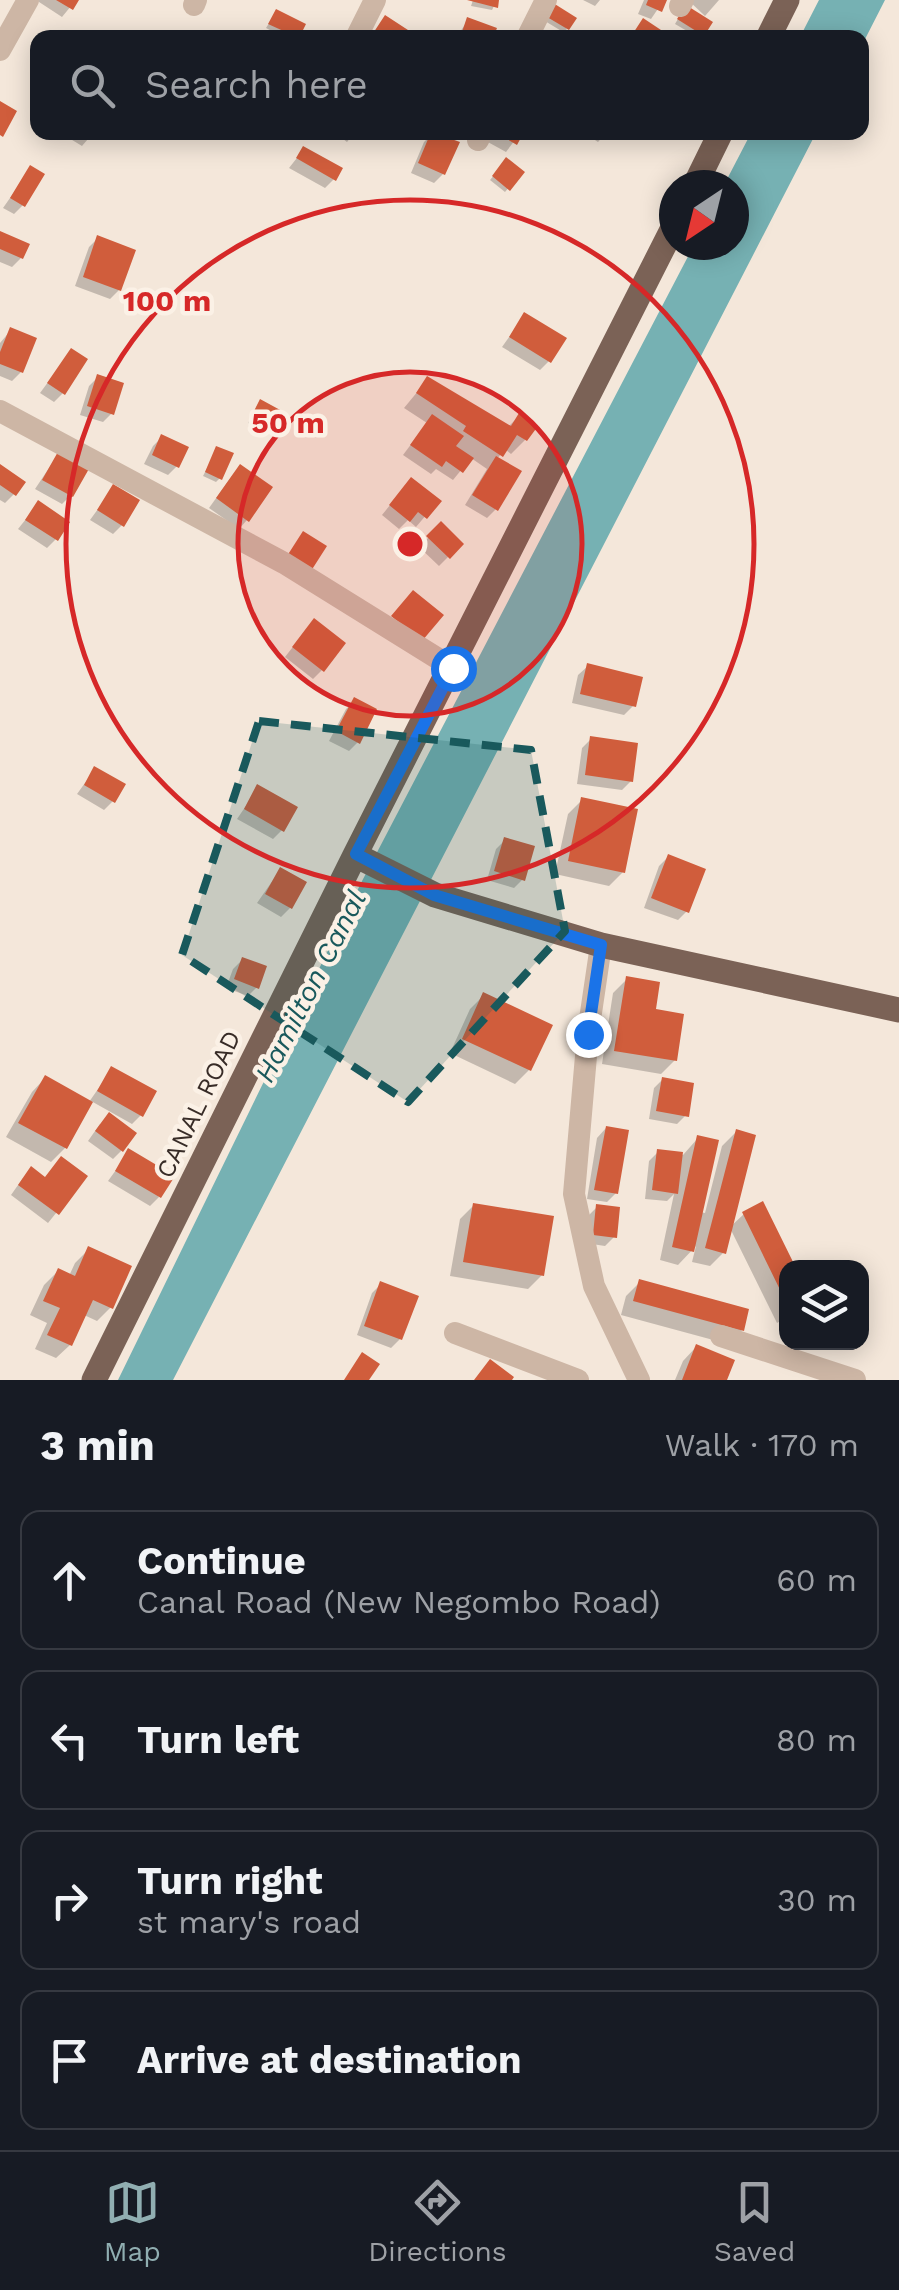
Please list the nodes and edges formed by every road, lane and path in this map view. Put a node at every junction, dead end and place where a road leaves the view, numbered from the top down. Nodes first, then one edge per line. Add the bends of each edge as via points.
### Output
1 (28, 0) edge
2 (376, 0) edge
3 (546, 0) edge
4 (787, 0) edge
5 (360, 30) edge
6 (532, 30) edge
7 (772, 30) edge
8 (0, 50) edge
9 (717, 140) edge
10 (702, 170) edge
11 (659, 256) edge
12 (0, 410) edge
13 (453, 668) junction
14 (356, 854) junction
15 (601, 945) junction
16 (899, 1010) edge
17 (455, 1333) dead end
18 (721, 1336) dead end
19 (94, 1380) edge
20 (578, 1380) edge
21 (639, 1380) edge
22 (855, 1380) edge

1 - 8 street
2 - 5 street
3 - 6 street
4 - 7 main road
9 - 10 main road
11 - 13 main road, CANAL ROAD
12 - 13 street via 284,562
13 - 14 main road, CANAL ROAD
14 - 15 main road via 434,895
14 - 19 main road, CANAL ROAD
15 - 16 main road
15 - 21 street via 574,1194 594,1286
17 - 20 street
18 - 22 street

